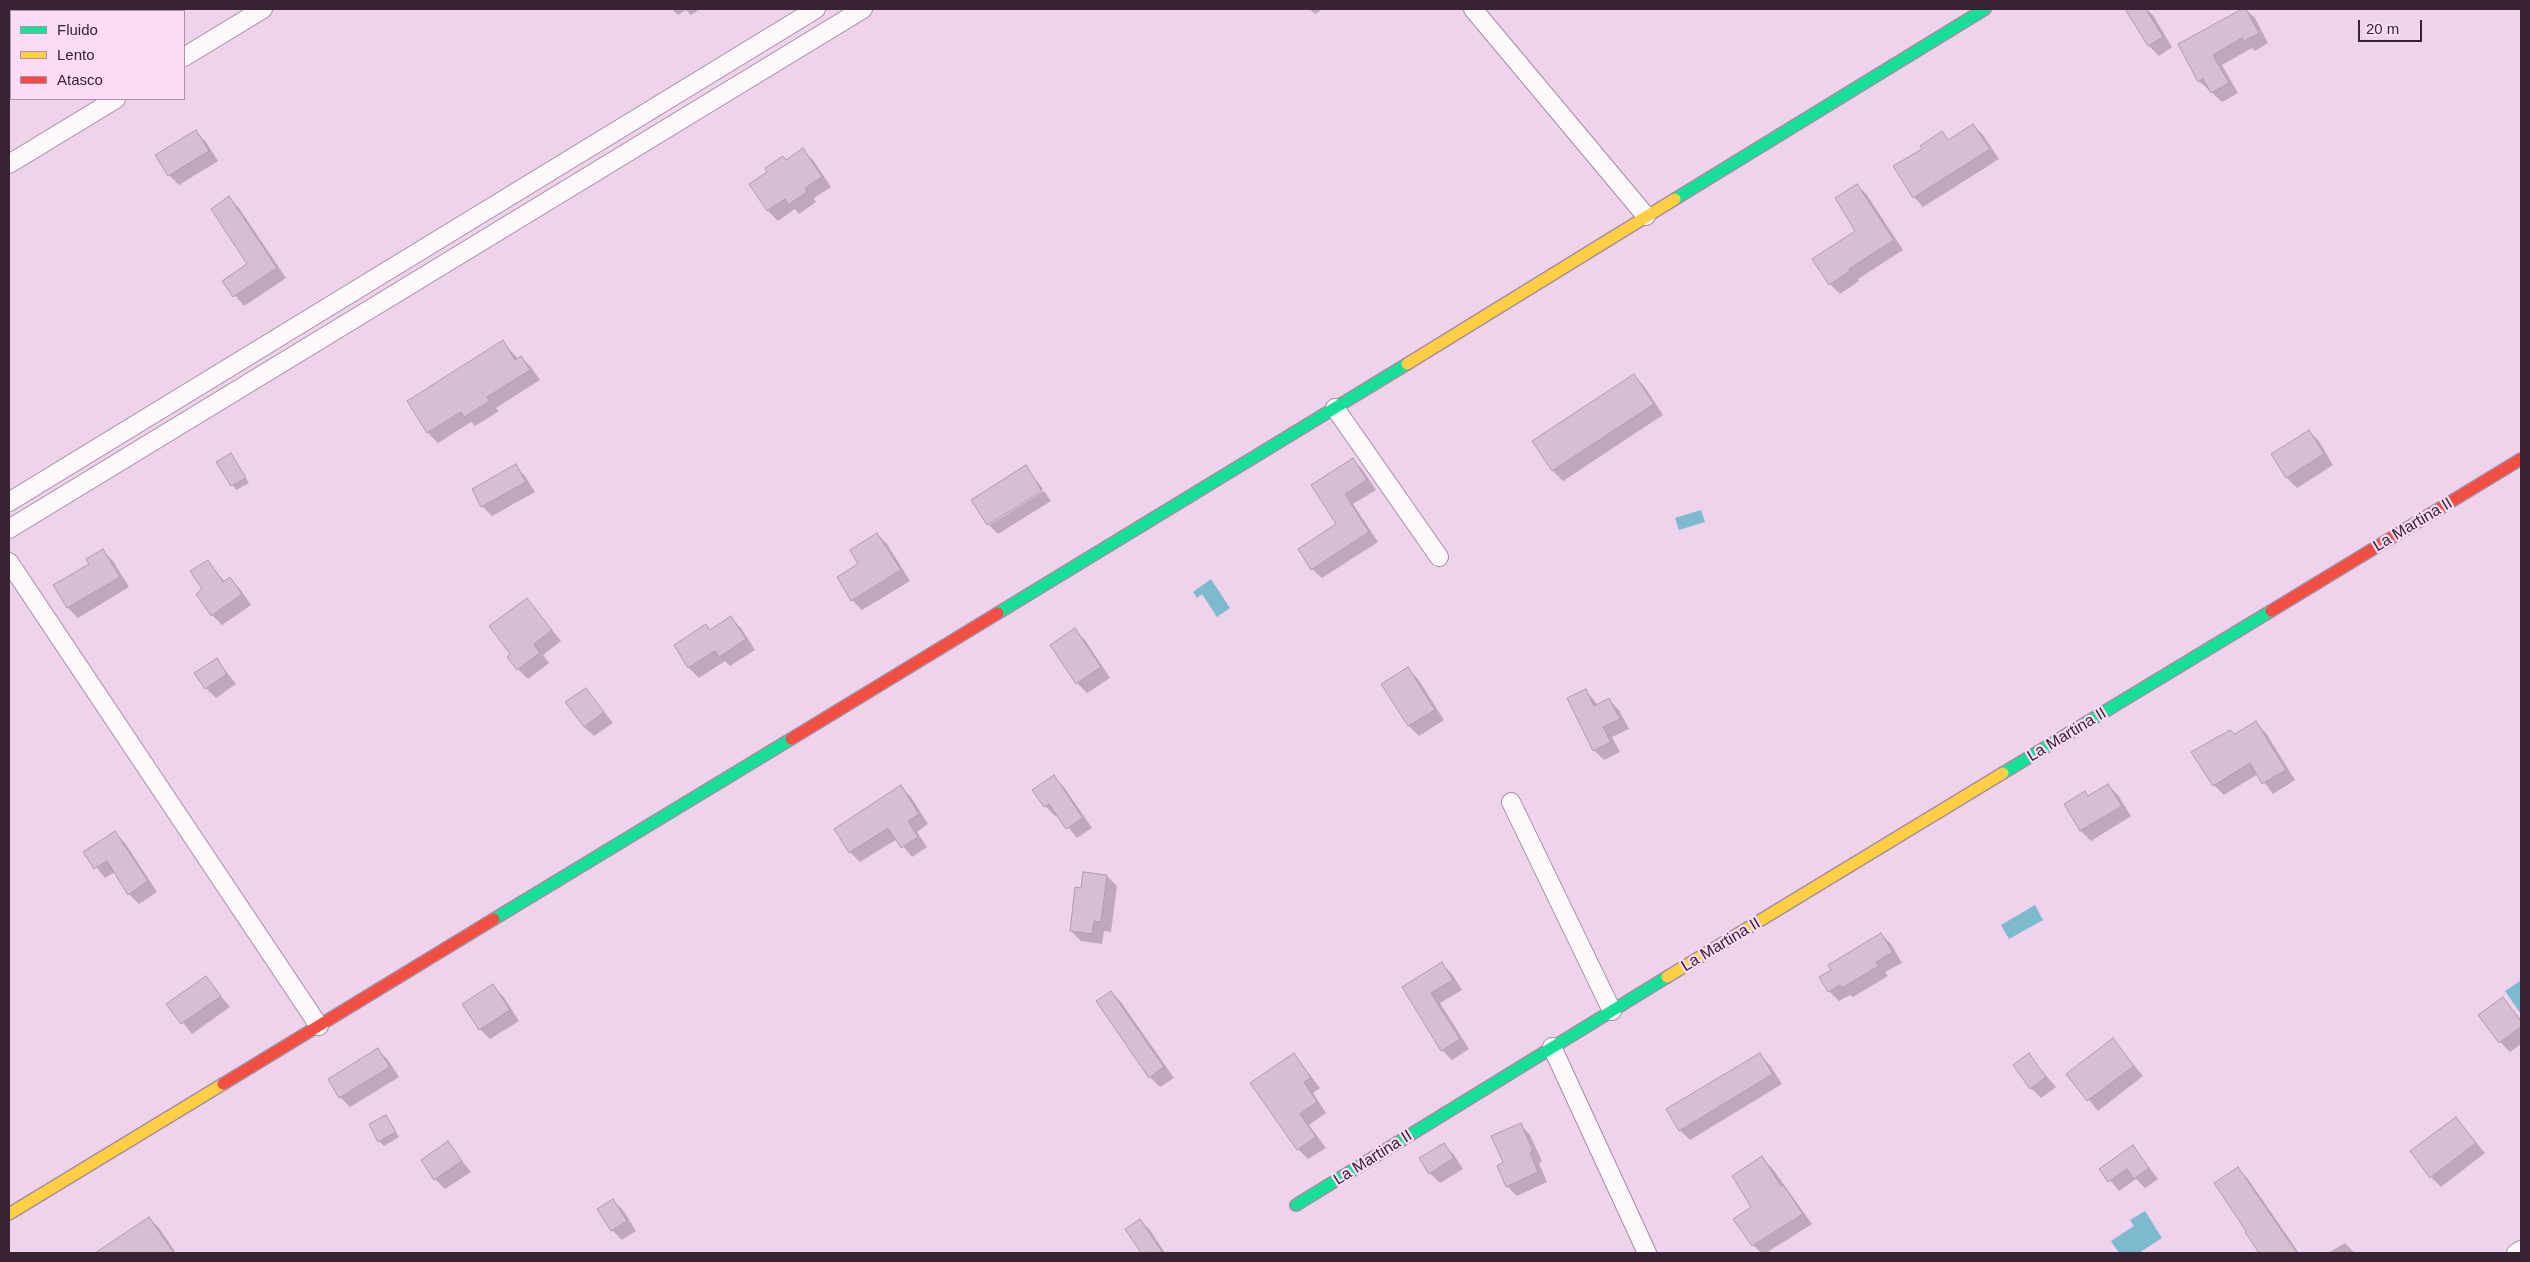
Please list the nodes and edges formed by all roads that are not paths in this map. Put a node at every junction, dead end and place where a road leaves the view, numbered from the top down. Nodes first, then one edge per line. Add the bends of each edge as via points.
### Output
1 (263, 9) edge
2 (816, 9) edge
3 (863, 9) edge
4 (1473, 9) edge
5 (1985, 9) edge
6 (185, 56) edge
7 (114, 100) edge
8 (9, 164) edge
9 (1646, 216) junction
10 (1335, 408) junction
11 (2521, 459) edge
12 (9, 502) edge
13 (9, 530) edge
14 (1439, 557) dead end
15 (9, 562) edge
16 (1511, 802) dead end
17 (1612, 1011) junction
18 (319, 1026) junction
19 (1552, 1047) junction
20 (1296, 1205) dead end
21 (9, 1214) edge
22 (2521, 1250) edge
23 (1647, 1253) edge
24 (2516, 1253) edge

1 - 6 street
2 - 12 street
3 - 13 street
4 - 9 street
5 - 9 street
7 - 8 street
9 - 10 street
10 - 14 street
10 - 18 street
11 - 17 street, La Martina II
15 - 18 street
16 - 17 street
17 - 19 street, La Martina II
18 - 21 street
19 - 20 street, La Martina II
19 - 23 street
22 - 24 street

